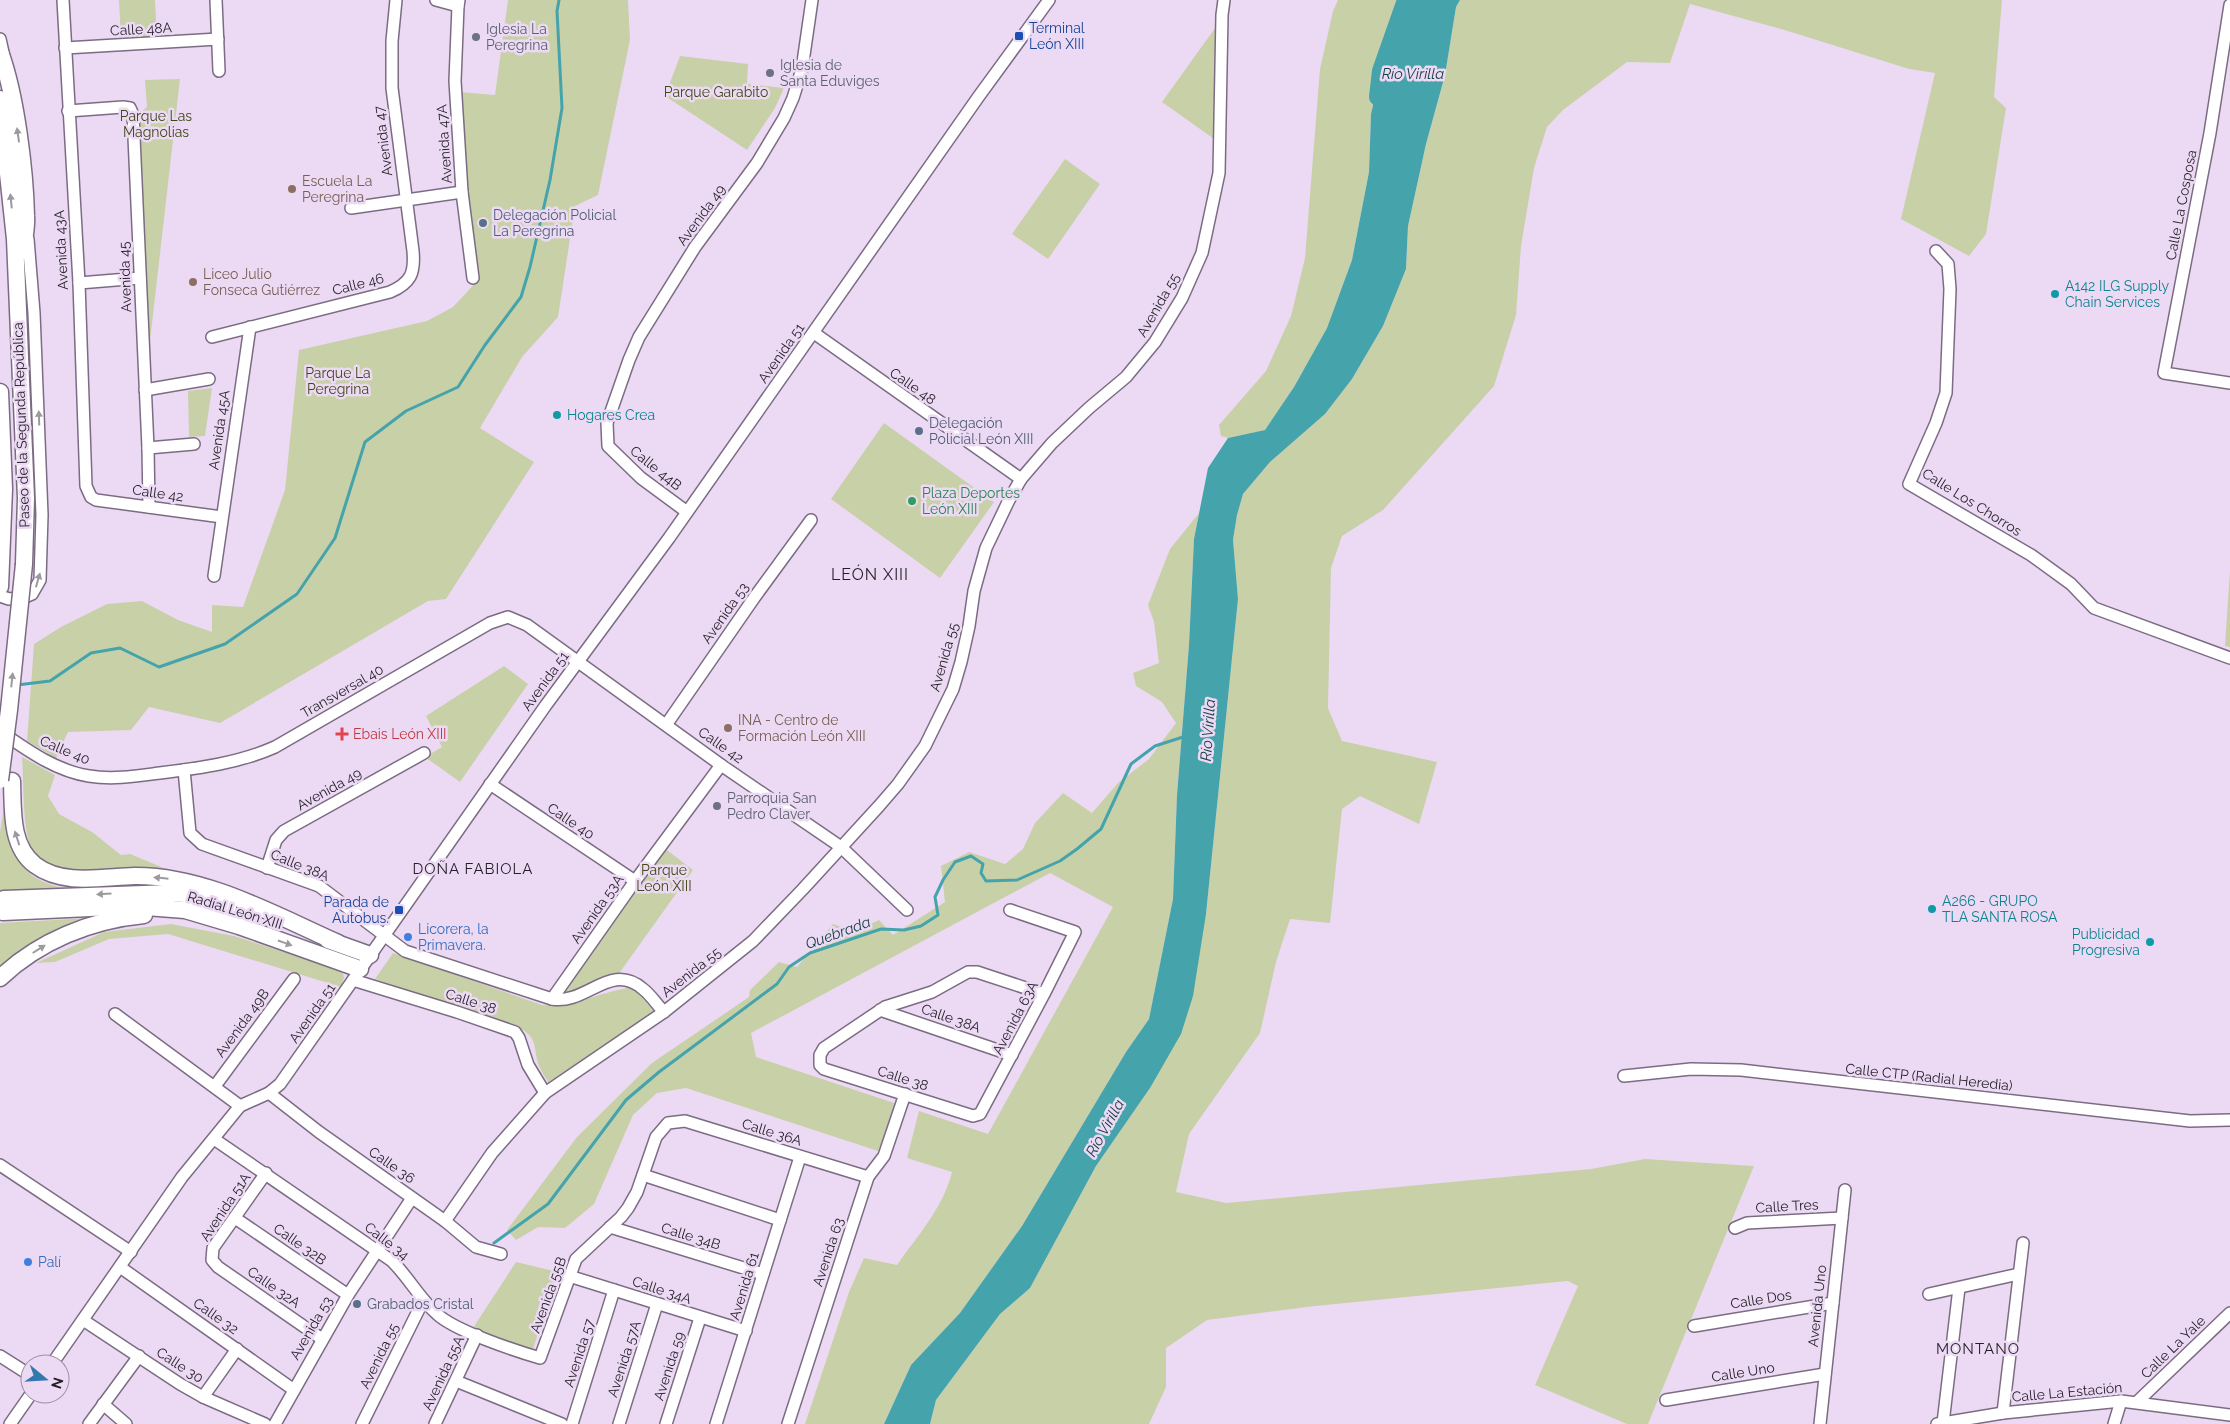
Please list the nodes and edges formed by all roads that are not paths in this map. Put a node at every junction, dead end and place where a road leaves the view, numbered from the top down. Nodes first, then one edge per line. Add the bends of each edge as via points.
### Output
1 (63, 0) edge
2 (216, 0) edge
3 (396, 0) edge
4 (436, 0) edge
5 (812, 0) edge
6 (1049, 0) edge
7 (1224, 0) edge
8 (459, 3) edge
9 (2230, 5) edge
10 (0, 39) edge
11 (218, 39) junction
12 (65, 48) junction
13 (3, 59) edge
14 (219, 72) dead end
15 (0, 99) edge
16 (68, 111) junction
17 (462, 192) junction
18 (405, 199) junction
19 (351, 208) dead end
20 (26, 218) junction
21 (1936, 251) dead end
22 (410, 277) joint
23 (140, 278) junction
24 (473, 278) dead end
25 (78, 283) junction
26 (17, 290) junction
27 (250, 327) junction
28 (814, 333) junction
29 (212, 337) dead end
30 (210, 379) dead end
31 (2230, 382) edge
32 (145, 390) junction
33 (0, 392) edge
34 (194, 444) dead end
35 (608, 446) joint
36 (148, 448) junction
37 (1021, 479) junction
38 (91, 497) joint
39 (149, 507) junction
40 (687, 512) junction
41 (222, 517) junction
42 (811, 520) dead end
43 (214, 576) dead end
44 (0, 587) edge
45 (0, 596) edge
46 (508, 618) joint
47 (2230, 658) edge
48 (579, 661) junction
49 (666, 725) junction
50 (0, 731) edge
51 (424, 753) dead end
52 (721, 765) junction
53 (184, 770) junction
54 (6, 780) edge
55 (490, 784) junction
56 (841, 848) junction
57 (267, 868) junction
58 (635, 881) junction
59 (907, 910) dead end
60 (1010, 910) dead end
61 (239, 926) junction
62 (384, 936) junction
63 (338, 943) junction
64 (370, 956) junction
65 (357, 975) junction
66 (0, 978) edge
67 (294, 978) dead end
68 (1044, 994) junction
69 (552, 999) junction
70 (880, 1010) junction
71 (664, 1012) junction
72 (115, 1014) dead end
73 (1012, 1055) junction
74 (1624, 1076) dead end
75 (215, 1086) junction
76 (269, 1093) junction
77 (545, 1093) junction
78 (905, 1094) junction
79 (240, 1106) junction
80 (978, 1115) joint
81 (2230, 1120) edge
82 (668, 1123) joint
83 (214, 1139) junction
84 (800, 1157) junction
85 (0, 1165) edge
86 (266, 1173) junction
87 (643, 1175) junction
88 (868, 1177) junction
89 (1845, 1190) dead end
90 (412, 1198) junction
91 (235, 1218) junction
92 (1842, 1218) junction
93 (780, 1220) junction
94 (445, 1221) junction
95 (610, 1227) junction
96 (1735, 1228) dead end
97 (2023, 1244) dead end
98 (377, 1250) junction
99 (131, 1252) junction
100 (501, 1254) dead end
101 (212, 1258) joint
102 (120, 1267) junction
103 (763, 1274) junction
104 (2019, 1274) junction
105 (569, 1276) junction
106 (1959, 1288) junction
107 (614, 1290) junction
108 (1929, 1294) dead end
109 (348, 1295) junction
110 (423, 1301) junction
111 (1833, 1303) junction
112 (658, 1304) junction
113 (2230, 1313) edge
114 (700, 1318) junction
115 (83, 1320) junction
116 (1694, 1326) dead end
117 (746, 1331) junction
118 (477, 1336) junction
119 (322, 1338) junction
120 (238, 1349) junction
121 (59, 1354) edge
122 (0, 1356) edge
123 (139, 1356) junction
124 (541, 1358) joint
125 (20, 1368) edge
126 (1825, 1374) junction
127 (456, 1381) junction
128 (294, 1390) junction
129 (203, 1397) junction
130 (1666, 1400) dead end
131 (2121, 1401) junction
132 (2137, 1402) junction
133 (24, 1404) edge
134 (103, 1404) junction
135 (2003, 1413) junction
136 (2230, 1415) edge
137 (438, 1423) edge
138 (1940, 1423) edge
139 (10, 1424) edge
140 (89, 1424) edge
141 (126, 1424) edge
142 (265, 1424) edge
143 (275, 1424) edge
144 (362, 1424) edge
145 (562, 1424) edge
146 (572, 1424) edge
147 (619, 1424) edge
148 (666, 1424) edge
149 (716, 1424) edge
150 (788, 1424) edge
151 (1820, 1424) edge
152 (2114, 1424) edge

1 - 12 street, Avenida 43A
2 - 11 street
3 - 18 street, Avenida 47 via 392,88
4 - 8 street
5 - 35 street, Avenida 49 via 802,69 794,98 757,163 695,248 639,337 607,423
6 - 28 street, Avenida 51
7 - 37 street, Avenida 55 via 1219,173 1202,253 1182,298 1155,342 1126,377 1052,443
8 - 17 street, Avenida 47A via 454,81
9 - 31 street, Calle La Cosposa via 2210,133 2164,373
10 - 13 street
11 - 12 street, Calle 48A
11 - 14 street
12 - 16 street, Avenida 43A
20 -> 13 highway via 18,135
26 -> 15 highway, Paseo de la Segunda República
16 - 23 street, Avenida 45 via 123,107 130,108 133,114
16 - 25 street, Avenida 43A
17 - 18 street
17 - 24 street, Avenida 47A
18 - 19 street
18 - 22 street, Avenida 47 via 414,265
20 - 26 highway
45 -> 20 street via 25,598 32,594 40,580 40,449
21 - 47 street, Calle Los Chorros via 1948,264 1950,289 1946,393 1909,484 2031,556 2071,584 2094,608
22 - 27 street, Calle 46 via 402,287 390,292
23 - 25 street
23 - 32 street, Avenida 45
25 - 38 street, Avenida 43A via 86,486
54 -> 26 highway, Paseo de la Segunda República, bridge via 24,564 26,498
27 - 29 street
27 - 41 street, Avenida 45A
28 - 37 street, Calle 48
28 - 40 street, Avenida 51
30 - 32 street
32 - 36 street, Avenida 45
33 - 44 highway, Paseo de la Segunda República via 4,489
34 - 36 street
35 - 40 street, Calle 44B via 641,478
36 - 39 street, Avenida 45
37 - 56 street, Avenida 55 via 986,548 974,591 961,662 953,689 936,724 898,784
38 - 39 street, Calle 42
39 - 41 street, Calle 42
40 - 48 street, Avenida 51
41 - 43 street, Avenida 45A
42 - 49 street, Avenida 53
46 - 48 street, Calle 42 via 527,624
46 - 53 street, Transversal 40 via 490,623 275,747 252,757
48 - 49 street, Calle 42
48 - 55 street, Avenida 51
49 - 52 street, Calle 42
50 - 53 street, Calle 40 via 26,750 60,767 88,776 117,778
51 - 57 street, Avenida 49 via 284,831 276,840
52 - 56 street, Calle 42
52 - 58 street, Avenida 53A
53 - 57 street, Calle 38A via 190,833 194,839
63 -> 54 highway, Paseo de la Segunda República via 255,907 187,883 155,877 66,878 44,871 34,865 20,846
55 - 58 street, Calle 40
55 - 62 street, Avenida 51
56 - 59 street, Calle 42
56 - 71 street, Avenida 55 via 753,941
57 - 62 street, Calle 38A via 319,886
58 - 69 street, Avenida 53A
60 - 68 street, Avenida 63A via 1074,930
63 -> 61 highway, Radial León XIII via 185,894 156,892 4,905 153,906 185,910
61 -> 65 highway, Radial León XIII
66 -> 61 highway via 49,943 74,931 110,921 168,915
62 - 64 street, Avenida 51
62 - 69 street, Calle 38A via 405,951
63 - 64 highway, Radial León XIII
64 - 65 street, Avenida 51
65 - 76 street, Avenida 51 via 280,1084
65 - 77 street, Calle 38 via 515,1032 528,1065
67 - 75 street, Avenida 49B
68 - 70 street via 977,972 968,972 932,992
68 - 73 street, Avenida 63A
69 - 71 street, Calle 38A via 564,1001 617,979 632,981 644,989
70 - 73 street, Calle 38A
70 - 78 street, Calle 38 via 824,1048 820,1054 820,1065
71 - 77 street, Avenida 55
72 - 75 street
73 - 80 street, Avenida 63A
74 - 81 street, Calle CTP (Radial Heredia) via 1691,1069 1741,1070 2190,1121
75 - 79 street
76 - 79 street, Avenida 51
76 - 90 street, Calle 36
77 - 94 street, Avenida 55 via 492,1153
78 - 80 street, Calle 38
78 - 88 street, Avenida 63 via 884,1156
79 - 83 street, Avenida 51
82 - 84 street, Calle 36A via 685,1121
82 - 87 street, Avenida 55B via 656,1137
83 - 86 street, Calle 34
83 - 99 street, Avenida 51 via 182,1177
84 - 88 street, Calle 36A
84 - 93 street, Avenida 61
85 - 99 street
86 - 91 street, Avenida 51A
86 - 98 street, Calle 34
87 - 93 street
87 - 95 street, Avenida 55B via 633,1200
88 - 150 street, Avenida 63
89 - 92 street, Avenida Uno
90 - 94 street, Calle 36
90 - 98 street, Avenida 53
91 - 101 street, Avenida 51A via 213,1248
91 - 109 street, Calle 32B
92 - 96 street, Calle Tres via 1747,1222
92 - 111 street, Avenida Uno
93 - 103 street, Avenida 61
94 - 100 street, Calle 36 via 476,1247
95 - 103 street, Calle 34B
95 - 105 street, Avenida 55B via 580,1252
97 - 104 street
98 - 109 street, Avenida 53
98 - 110 street, Calle 34 via 401,1270
99 - 102 street, Avenida 51
101 - 119 street, Calle 32A via 218,1267
102 - 115 street, Avenida 51
102 - 120 street, Calle 32
103 - 117 street, Avenida 61
104 - 106 street
104 - 135 street
105 - 107 street, Calle 34A
105 - 124 street, Avenida 55B
106 - 108 street
106 - 138 street
107 - 112 street, Calle 34A
107 - 146 street, Avenida 57
109 - 119 street, Avenida 53
110 - 118 street, Calle 34 via 440,1318
110 - 144 street, Avenida 55
111 - 116 street, Calle Dos
111 - 126 street, Avenida Uno
112 - 114 street, Calle 34A
112 - 147 street, Avenida 57A
113 - 132 street, Calle La Yale
114 - 117 street, Calle 34A
114 - 148 street, Avenida 59
115 - 121 street, Avenida 51
115 - 123 street, Calle 30
117 - 149 street, Avenida 61
118 - 124 street, Calle 34
118 - 127 street, Avenida 55A
119 - 128 street, Avenida 53
120 - 128 street, Calle 32
120 - 129 street
122 - 125 street
123 - 129 street, Calle 30
123 - 134 street
126 - 130 street, Calle Uno
126 - 151 street, Avenida Uno
127 - 137 street, Avenida 55A
127 - 145 street
128 - 143 street, Avenida 53
129 - 142 street, Calle 30
131 - 132 street, Calle La Estación
131 - 135 street, Calle La Estación
131 - 152 street
132 - 136 street, Calle La Estación
133 - 139 street
134 - 140 street
134 - 141 street
135 - 138 street, Calle La Estación

